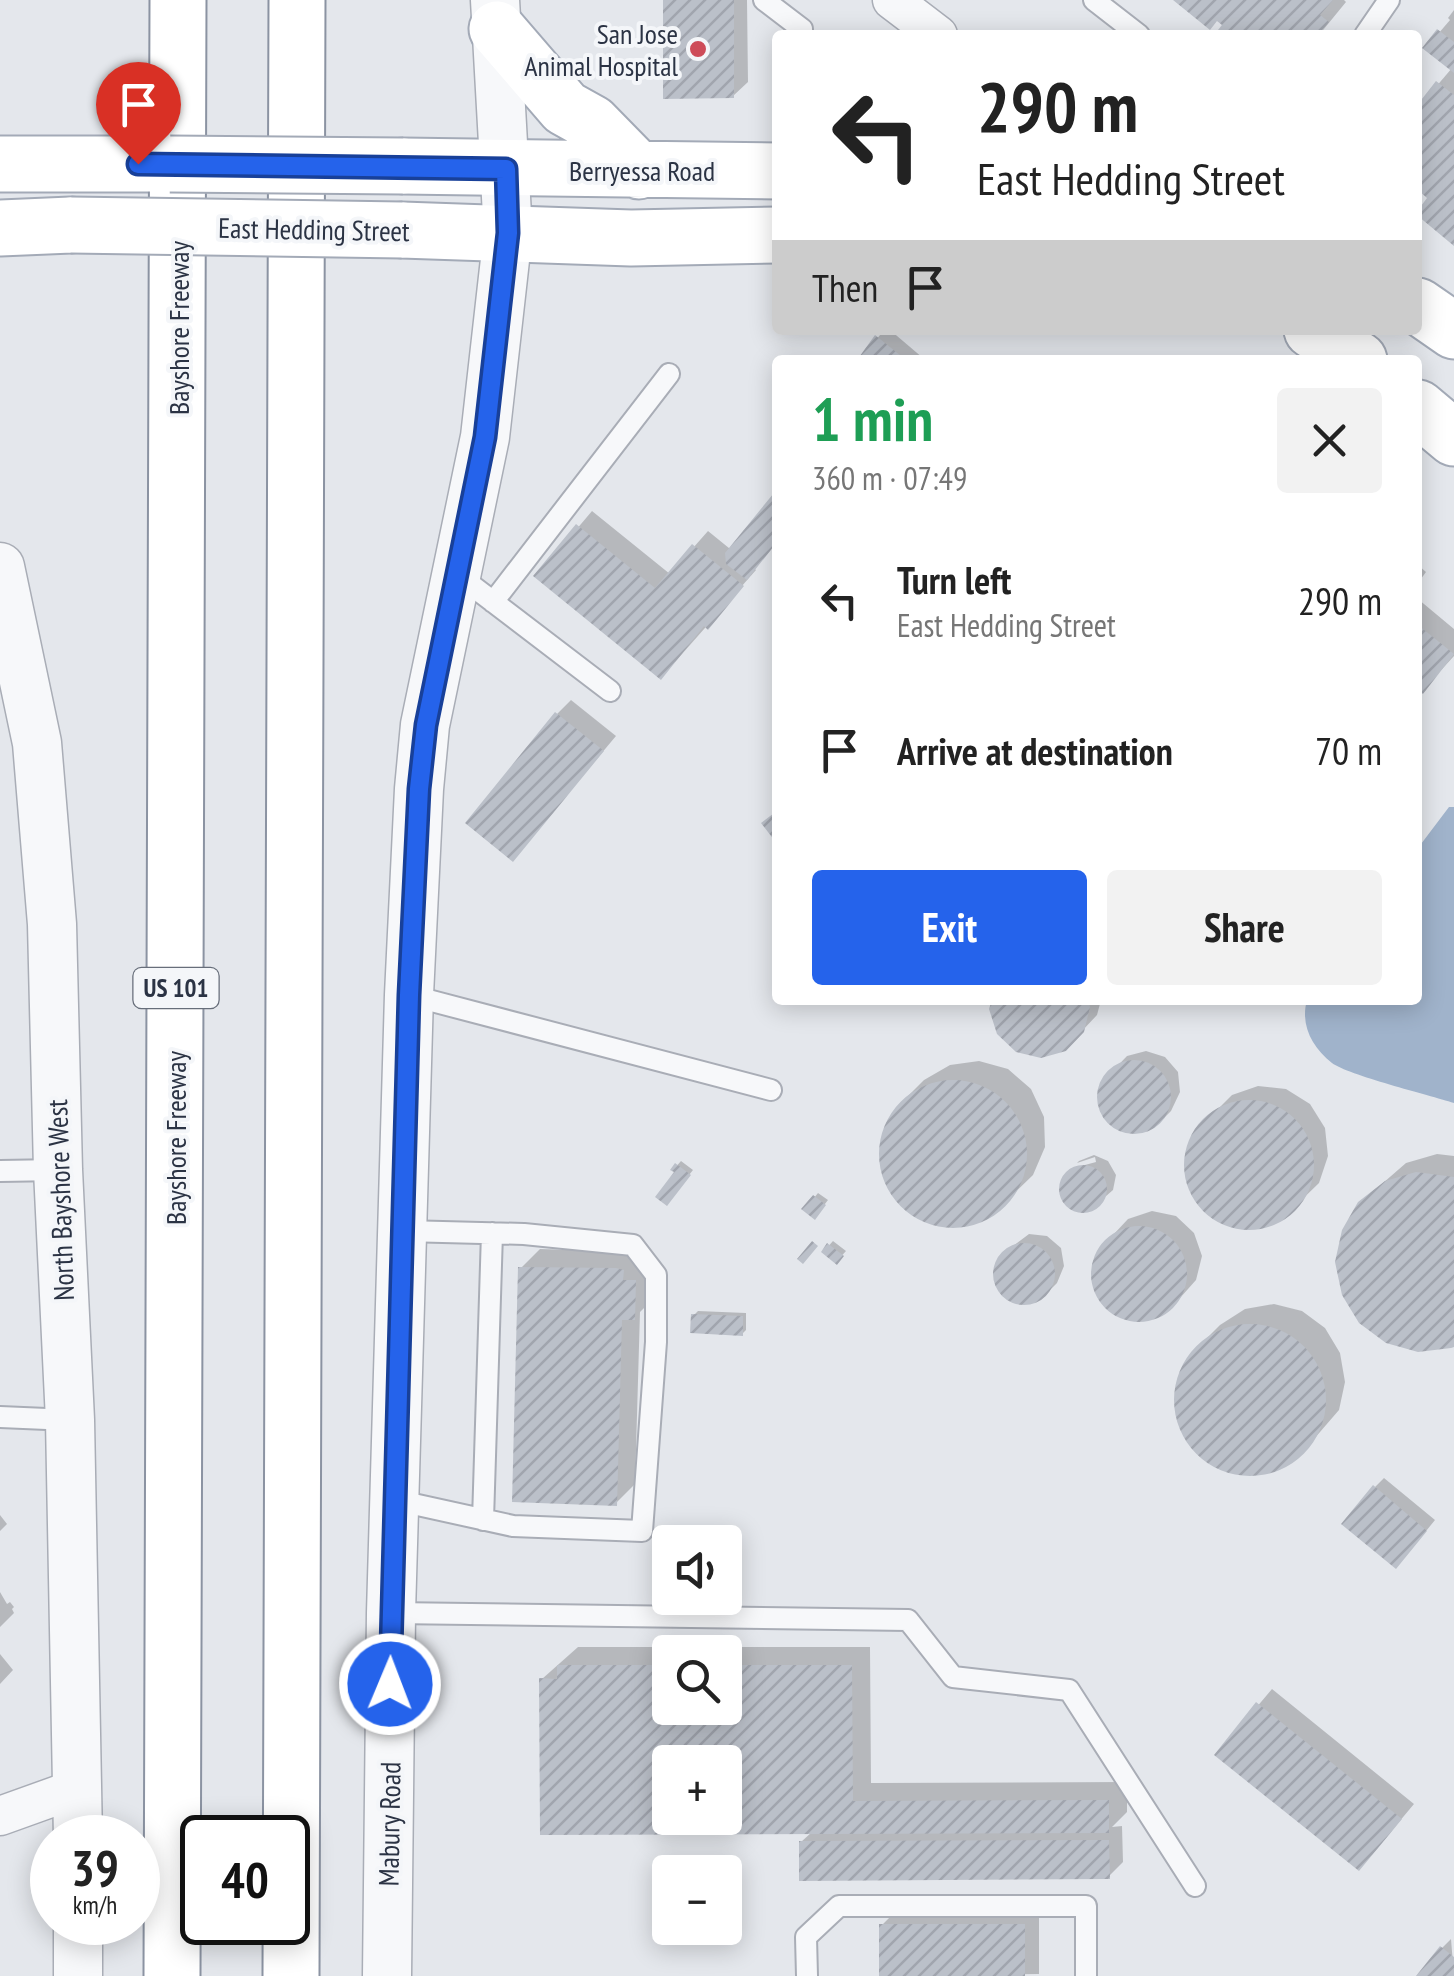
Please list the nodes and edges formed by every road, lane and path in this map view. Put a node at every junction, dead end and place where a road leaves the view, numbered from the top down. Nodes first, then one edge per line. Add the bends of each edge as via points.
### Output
1 (178, 0) edge
2 (297, 0) edge
3 (764, 0) edge
4 (1094, 0) edge
5 (1388, 0) edge
6 (898, 2) edge
7 (496, 14) edge
8 (802, 30) edge
9 (932, 30) edge
10 (1133, 30) edge
11 (1368, 30) edge
12 (0, 164) edge
13 (506, 169) junction
14 (639, 171) junction
15 (772, 171) edge
16 (0, 228) edge
17 (508, 233) junction
18 (772, 235) edge
19 (1422, 309) edge
20 (1454, 331) edge
21 (669, 374) dead end
22 (1422, 411) edge
23 (1454, 438) edge
24 (0, 566) edge
25 (475, 588) junction
26 (610, 691) dead end
27 (409, 995) junction
28 (770, 1090) dead end
29 (0, 1170) edge
30 (58, 1170) junction
31 (404, 1230) junction
32 (492, 1233) junction
33 (0, 1417) edge
34 (70, 1420) junction
35 (395, 1500) junction
36 (483, 1520) junction
37 (391, 1614) junction
38 (78, 1788) junction
39 (78, 1815) edge
40 (0, 1816) edge
41 (1196, 1886) dead end
42 (78, 1945) edge
43 (78, 1976) edge
44 (172, 1976) edge
45 (292, 1976) edge
46 (387, 1976) edge
47 (806, 1976) edge
48 (1086, 1976) edge

1 - 44 main road, Bayshore Freeway / US 101
2 - 45 main road
3 - 8 lane
4 - 10 lane
5 - 11 lane
6 - 9 street
7 - 13 street, Mabury Road
7 - 14 main road via 565,108 592,123
12 - 13 main road, bridge
13 - 14 main road, Berryessa Road
13 - 17 street, Mabury Road
14 - 15 main road, Berryessa Road
16 - 17 main road, East Hedding Street, bridge
17 - 18 main road
17 - 25 street, Mabury Road
19 - 20 main road
21 - 25 lane
22 - 23 main road
24 - 30 street, North Bayshore West via 37,742 52,924
25 - 26 lane
25 - 27 street, Mabury Road via 426,725
27 - 28 lane
27 - 31 street, Mabury Road
29 - 30 lane
30 - 34 street, North Bayshore West
31 - 32 lane
31 - 35 street, Mabury Road
32 - 36 lane
32 - 36 lane via 633,1246 656,1275 656,1342 642,1530
33 - 34 lane
34 - 38 street, North Bayshore West
35 - 36 lane
35 - 37 street, Mabury Road
37 - 41 lane via 908,1620 952,1677 1069,1690
37 - 46 street, Mabury Road
38 - 39 street, North Bayshore West
38 - 40 street
42 - 43 street
47 - 48 lane via 806,1937 839,1906 1086,1906

